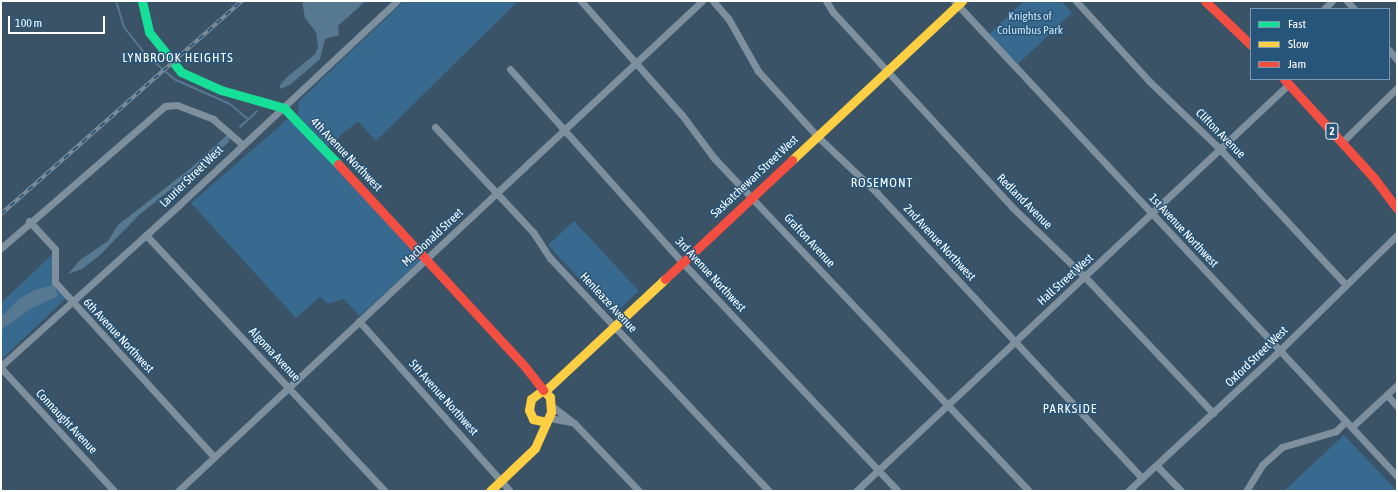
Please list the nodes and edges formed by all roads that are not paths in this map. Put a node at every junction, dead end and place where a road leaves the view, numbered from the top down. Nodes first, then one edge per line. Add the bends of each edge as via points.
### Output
1 (142, 1) edge
2 (397, 1) edge
3 (581, 1) edge
4 (702, 1) edge
5 (713, 1) edge
6 (826, 1) edge
7 (1076, 1) edge
8 (1205, 1) edge
9 (958, 2) edge
10 (1250, 44) edge
11 (1390, 51) edge
12 (1397, 60) edge
13 (636, 63) junction
14 (510, 69) dead end
15 (887, 71) junction
16 (1287, 81) edge
17 (1397, 88) edge
18 (284, 108) junction
19 (435, 126) dead end
20 (565, 129) junction
21 (817, 136) junction
22 (1342, 142) junction
23 (242, 144) junction
24 (1220, 149) junction
25 (1374, 178) junction
26 (496, 193) junction
27 (1397, 195) edge
28 (752, 196) junction
29 (1397, 209) edge
30 (1153, 214) junction
31 (29, 221) junction
32 (146, 235) junction
33 (1397, 236) edge
34 (1, 248) edge
35 (426, 259) junction
36 (682, 262) junction
37 (1085, 277) junction
38 (1346, 285) junction
39 (72, 302) junction
40 (360, 321) junction
41 (614, 326) junction
42 (1016, 341) junction
43 (1280, 350) junction
44 (518, 363) junction
45 (1, 367) edge
46 (1397, 385) edge
47 (288, 388) junction
48 (534, 395) junction
49 (1387, 395) junction
50 (547, 396) junction
51 (948, 405) junction
52 (1397, 406) edge
53 (1213, 413) junction
54 (533, 419) junction
55 (548, 420) junction
56 (1346, 421) junction
57 (574, 423) junction
58 (1352, 427) junction
59 (214, 457) junction
60 (522, 461) junction
61 (1157, 466) junction
62 (878, 470) junction
63 (1397, 476) edge
64 (1142, 478) junction
65 (500, 481) junction
66 (114, 491) edge
67 (178, 491) edge
68 (385, 491) edge
69 (490, 491) edge
70 (510, 491) edge
71 (639, 491) edge
72 (769, 491) edge
73 (856, 491) edge
74 (898, 491) edge
75 (1029, 491) edge
76 (1128, 491) edge
77 (1181, 491) edge
78 (1246, 491) edge

1 - 18 street via 149,32 181,72 221,90
2 - 18 street, Laurier Street West
3 - 13 street, Grafton Avenue
4 - 13 street, MacDonald Street
5 - 21 street, 2nd Avenue Northwest via 728,18 758,71
6 - 15 street, Redland Avenue
7 - 24 street, Clifton Avenue via 1149,81
8 - 10 street
9 - 15 street, Saskatchewan Street West
9 - 30 street, 1st Avenue Northwest
11 - 12 street
13 - 20 street, MacDonald Street
13 - 28 street, Grafton Avenue via 682,115 714,158
14 - 20 street, 3rd Avenue Northwest
15 - 21 street, Saskatchewan Street West
15 - 37 street, Redland Avenue via 1013,208
16 - 22 street, 2
16 - 24 street, Hall Street West
17 - 22 street
18 - 23 street, Laurier Street West
18 - 35 street, 4th Avenue Northwest
19 - 26 street, Henleaze Avenue
20 - 26 street, MacDonald Street
20 - 36 street, 3rd Avenue Northwest
21 - 28 street, Saskatchewan Street West
21 - 42 street, 2nd Avenue Northwest via 877,193
22 - 25 street, 2
23 - 31 street via 213,120 177,105 165,106
23 - 32 street, Laurier Street West
24 - 30 street, Hall Street West
24 - 38 street, Clifton Avenue
25 - 27 street, 2
25 - 29 street, 2
26 - 35 street, MacDonald Street
26 - 41 street, Henleaze Avenue via 533,232 550,258
28 - 36 street, Saskatchewan Street West
28 - 51 street, Grafton Avenue
30 - 37 street, Hall Street West
30 - 43 street, 1st Avenue Northwest
31 - 34 street
31 - 39 street, 6th Avenue Northwest via 55,249 54,282
32 - 39 street, Laurier Street West
32 - 47 street, Algoma Avenue
33 - 38 street, Oxford Street West
35 - 40 street, MacDonald Street
35 - 44 street, 4th Avenue Northwest
36 - 41 street, Saskatchewan Street West
36 - 62 street, 3rd Avenue Northwest
37 - 42 street, Hall Street West
37 - 53 street, Redland Avenue
38 - 43 street, Oxford Street West
39 - 45 street, Laurier Street West
39 - 59 street, 6th Avenue Northwest
40 - 47 street, MacDonald Street
40 - 65 street, 5th Avenue Northwest
41 - 50 street, Saskatchewan Street West via 565,371
41 - 72 street, Henleaze Avenue
42 - 51 street, Hall Street West
42 - 64 street, 2nd Avenue Northwest
43 - 53 street, Oxford Street West
43 - 56 street, 1st Avenue Northwest
44 - 48 street, 4th Avenue Northwest via 532,384
44 - 50 street, 4th Avenue Northwest via 526,368
45 - 66 street, Connaught Avenue
46 - 49 street
47 - 59 street, MacDonald Street
47 - 68 street, Algoma Avenue
48 - 50 street
48 - 54 street via 529,404
49 - 52 street
49 - 58 street
50 - 55 street
50 - 57 street, 4th Avenue Northwest
51 - 62 street, Hall Street West
51 - 75 street, Grafton Avenue
53 - 61 street, Oxford Street West
54 - 55 street
54 - 60 street via 532,444
55 - 57 street
55 - 60 street via 535,448
56 - 58 street, 1st Avenue Northwest
56 - 78 street via 1336,431 1282,447 1262,465
57 - 71 street, 4th Avenue Northwest
58 - 63 street, 1st Avenue Northwest
59 - 67 street, MacDonald Street
60 - 65 street
61 - 64 street, Oxford Street West
61 - 77 street
62 - 73 street, Hall Street West
62 - 74 street, 3rd Avenue Northwest
64 - 76 street, Oxford Street West
65 - 69 street
65 - 70 street, 5th Avenue Northwest

